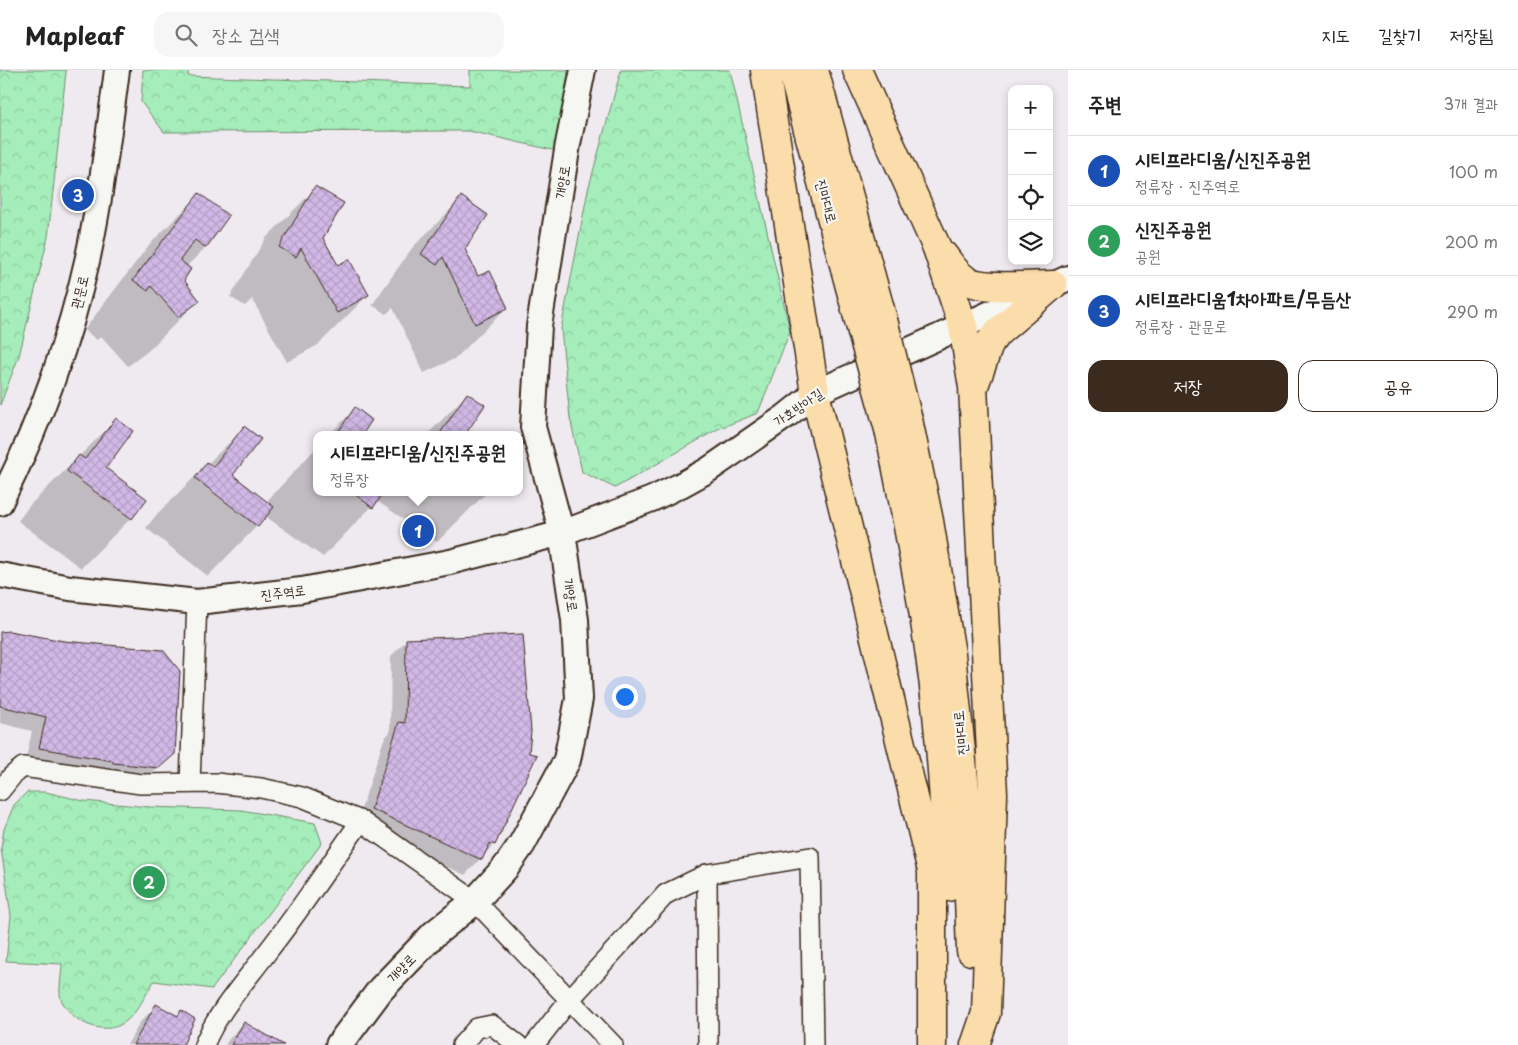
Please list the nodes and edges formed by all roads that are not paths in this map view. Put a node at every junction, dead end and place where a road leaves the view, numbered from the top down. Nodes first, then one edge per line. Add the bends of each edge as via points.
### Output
1 (118, 70) edge
2 (583, 70) edge
3 (765, 70) edge
4 (792, 70) edge
5 (814, 70) edge
6 (857, 70) edge
7 (937, 248) junction
8 (1061, 281) edge
9 (872, 326) junction
10 (963, 326) junction
11 (973, 387) junction
12 (815, 393) junction
13 (899, 428) junction
14 (0, 503) edge
15 (562, 533) junction
16 (0, 575) edge
17 (197, 602) junction
18 (190, 783) junction
19 (0, 791) edge
20 (361, 821) junction
21 (707, 874) junction
22 (475, 900) junction
23 (570, 999) junction
24 (204, 1045) edge
25 (340, 1045) edge
26 (462, 1045) edge
27 (518, 1045) edge
28 (534, 1045) edge
29 (613, 1045) edge
30 (708, 1045) edge
31 (813, 1045) edge
32 (932, 1045) edge
33 (949, 1045) edge
34 (970, 1045) edge
35 (974, 1045) edge

1 - 14 street, 관문로 via 88,257 72,319 52,382
2 - 15 street, 개양로 via 539,326 532,427
3 - 12 highway
4 - 9 highway, 진마대로
5 - 9 highway, 진마대로
6 - 7 highway
7 - 8 highway via 958,276 983,286
7 - 10 highway
8 - 10 street, 가호방아길
8 - 11 highway via 998,332 990,342
9 - 13 highway, bridge
10 - 11 highway
10 - 12 street, 가호방아길
11 - 35 highway via 993,794 986,1013
12 - 15 street, 가호방아길 via 708,470 681,485
12 - 32 highway via 932,871
13 - 33 highway, 진마대로 via 930,657 944,792 950,962
13 - 34 highway, 진마대로 via 929,521 952,654 966,790 972,962
15 - 17 street, 진주역로 via 450,562 302,590
15 - 22 main road, 개양로 via 575,620 579,699 567,760 522,844 506,867
16 - 17 street, 진주역로 via 70,588
17 - 18 street
18 - 19 street via 141,784 23,767
18 - 20 street via 261,788 302,797
20 - 22 street
20 - 24 street via 269,951 235,992 212,1025
21 - 23 street via 666,894
21 - 30 street
21 - 31 street via 810,856
22 - 23 street
22 - 25 main road, 개양로 via 434,934 381,989
23 - 28 street
23 - 29 street
26 - 27 street via 477,1028 492,1025

